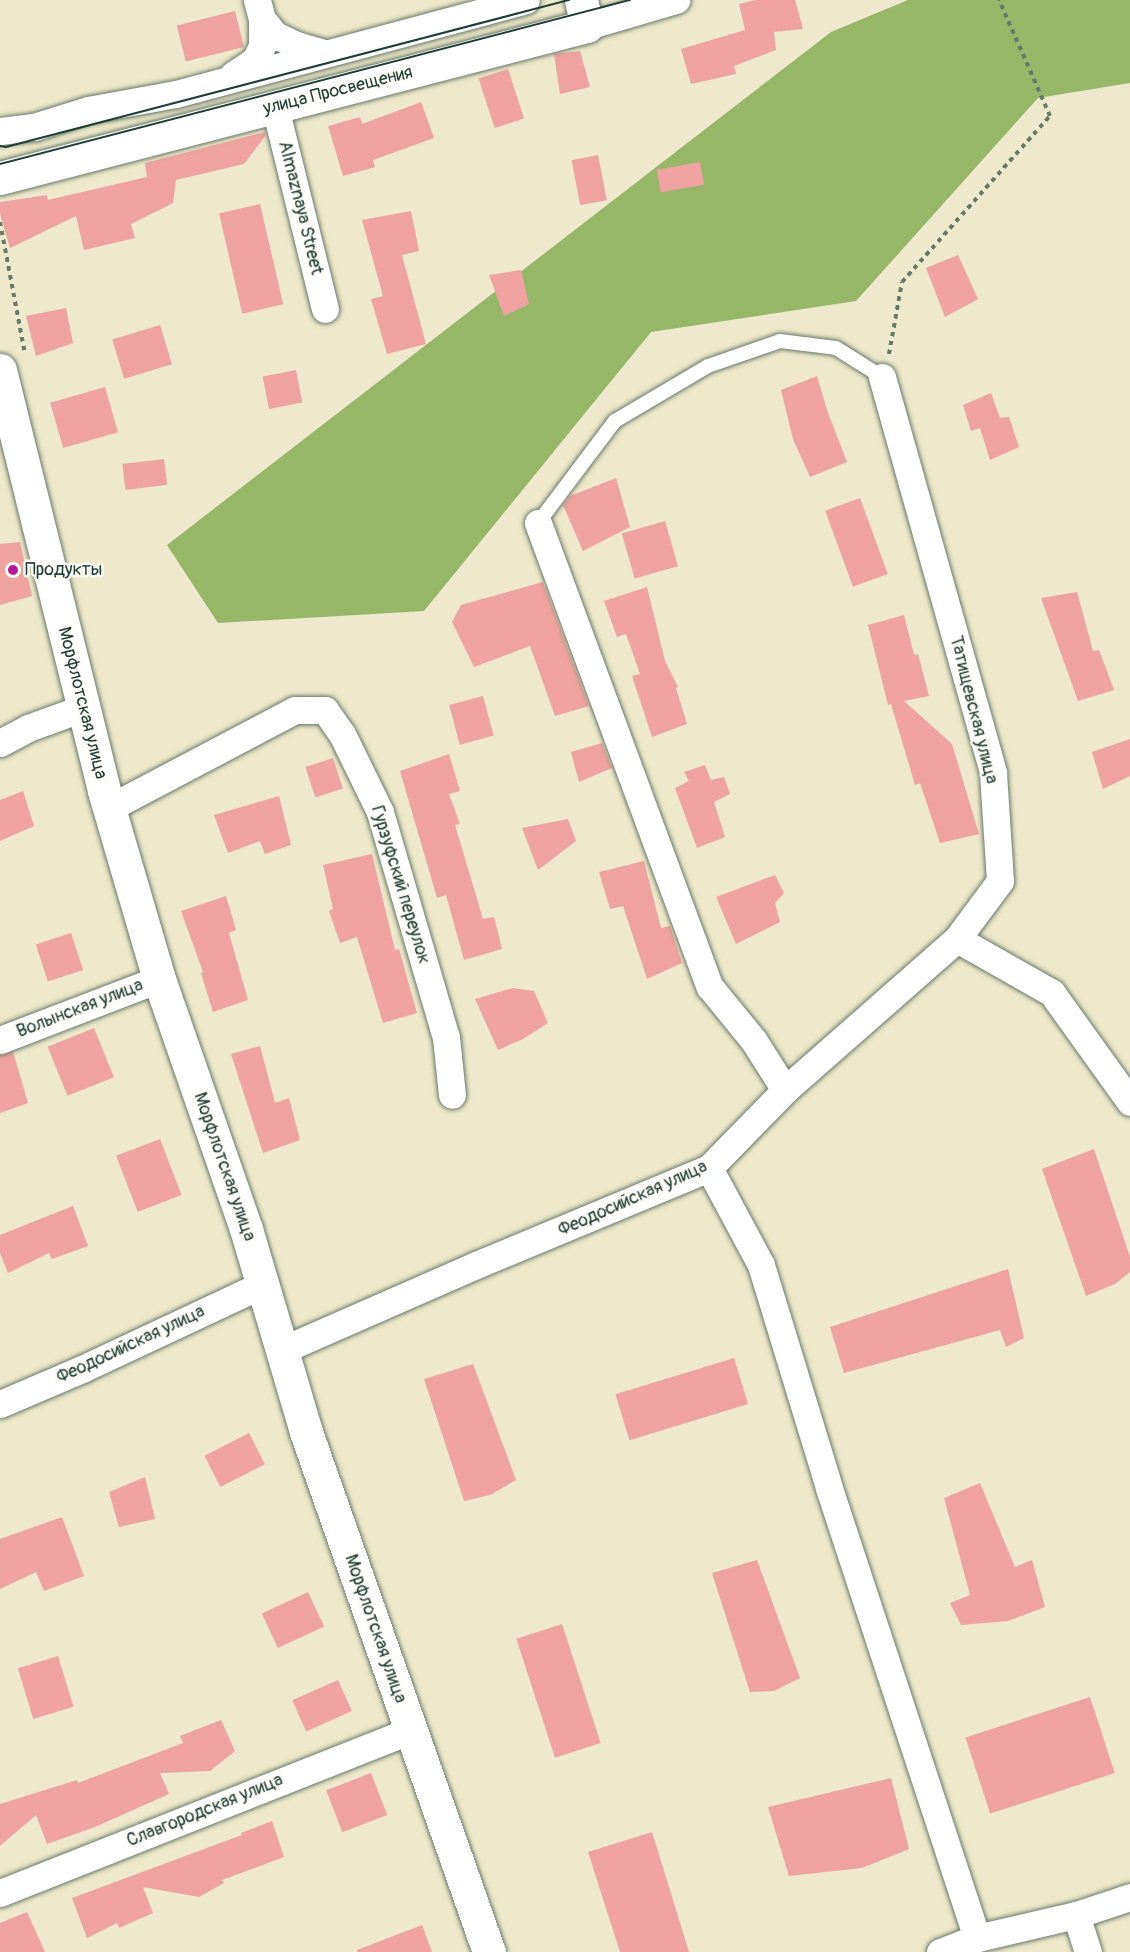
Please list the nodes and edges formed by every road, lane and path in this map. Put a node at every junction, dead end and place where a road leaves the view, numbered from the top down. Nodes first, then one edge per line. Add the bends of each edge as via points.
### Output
1 (526, 0) edge
2 (676, 0) edge
3 (999, 0) edge
4 (260, 9) edge
5 (584, 13) edge
6 (325, 54) junction
7 (229, 78) junction
8 (276, 107) junction
9 (0, 131) edge
10 (0, 178) edge
11 (0, 222) edge
12 (325, 309) dead end
13 (14, 367) edge
14 (882, 377) junction
15 (538, 523) joint
16 (83, 708) junction
17 (0, 743) edge
18 (109, 808) junction
19 (957, 939) junction
20 (159, 979) junction
21 (0, 1040) edge
22 (785, 1090) junction
23 (452, 1095) dead end
24 (1130, 1102) edge
25 (709, 1168) junction
26 (261, 1285) junction
27 (280, 1351) junction
28 (0, 1404) edge
29 (411, 1730) junction
30 (0, 1893) edge
31 (1130, 1897) edge
32 (1076, 1915) junction
33 (977, 1938) junction
34 (489, 1952) edge
35 (940, 1952) edge
36 (1088, 1952) edge

1 - 6 street
2 - 5 street, улица Просвещения
3 - 14 path via 1050,116 902,282
4 - 6 street via 274,35
4 - 7 street via 262,46 255,60
5 - 8 street, улица Просвещения
6 - 7 street
7 - 9 street via 176,94 88,110 34,127
8 - 10 street, улица Просвещения
8 - 12 street, Almaznaya Street
11 - 13 path
13 - 16 street, Морфлотская улица
14 - 15 lane via 836,348 780,341 708,366 615,421
14 - 19 street, Татищевская улица via 993,773 1000,881
15 - 22 street via 710,987 754,1041
16 - 17 street
16 - 18 street, Морфлотская улица
18 - 20 street, Морфлотская улица
18 - 23 street, Гурзуфский переулок via 295,710 325,710 342,734 380,812 446,1036
19 - 22 street, Феодосийская улица
19 - 24 street via 1052,993
20 - 21 street, Волынская улица
20 - 26 street, Морфлотская улица via 246,1229
22 - 25 street, Феодосийская улица
25 - 27 street, Феодосийская улица
25 - 33 street via 761,1265
26 - 27 street, Морфлотская улица
26 - 28 street, Феодосийская улица
27 - 29 street, Морфлотская улица
29 - 30 street, Славгородская улица
29 - 34 street, Морфлотская улица
31 - 32 street
32 - 33 street
32 - 36 street
33 - 35 street

